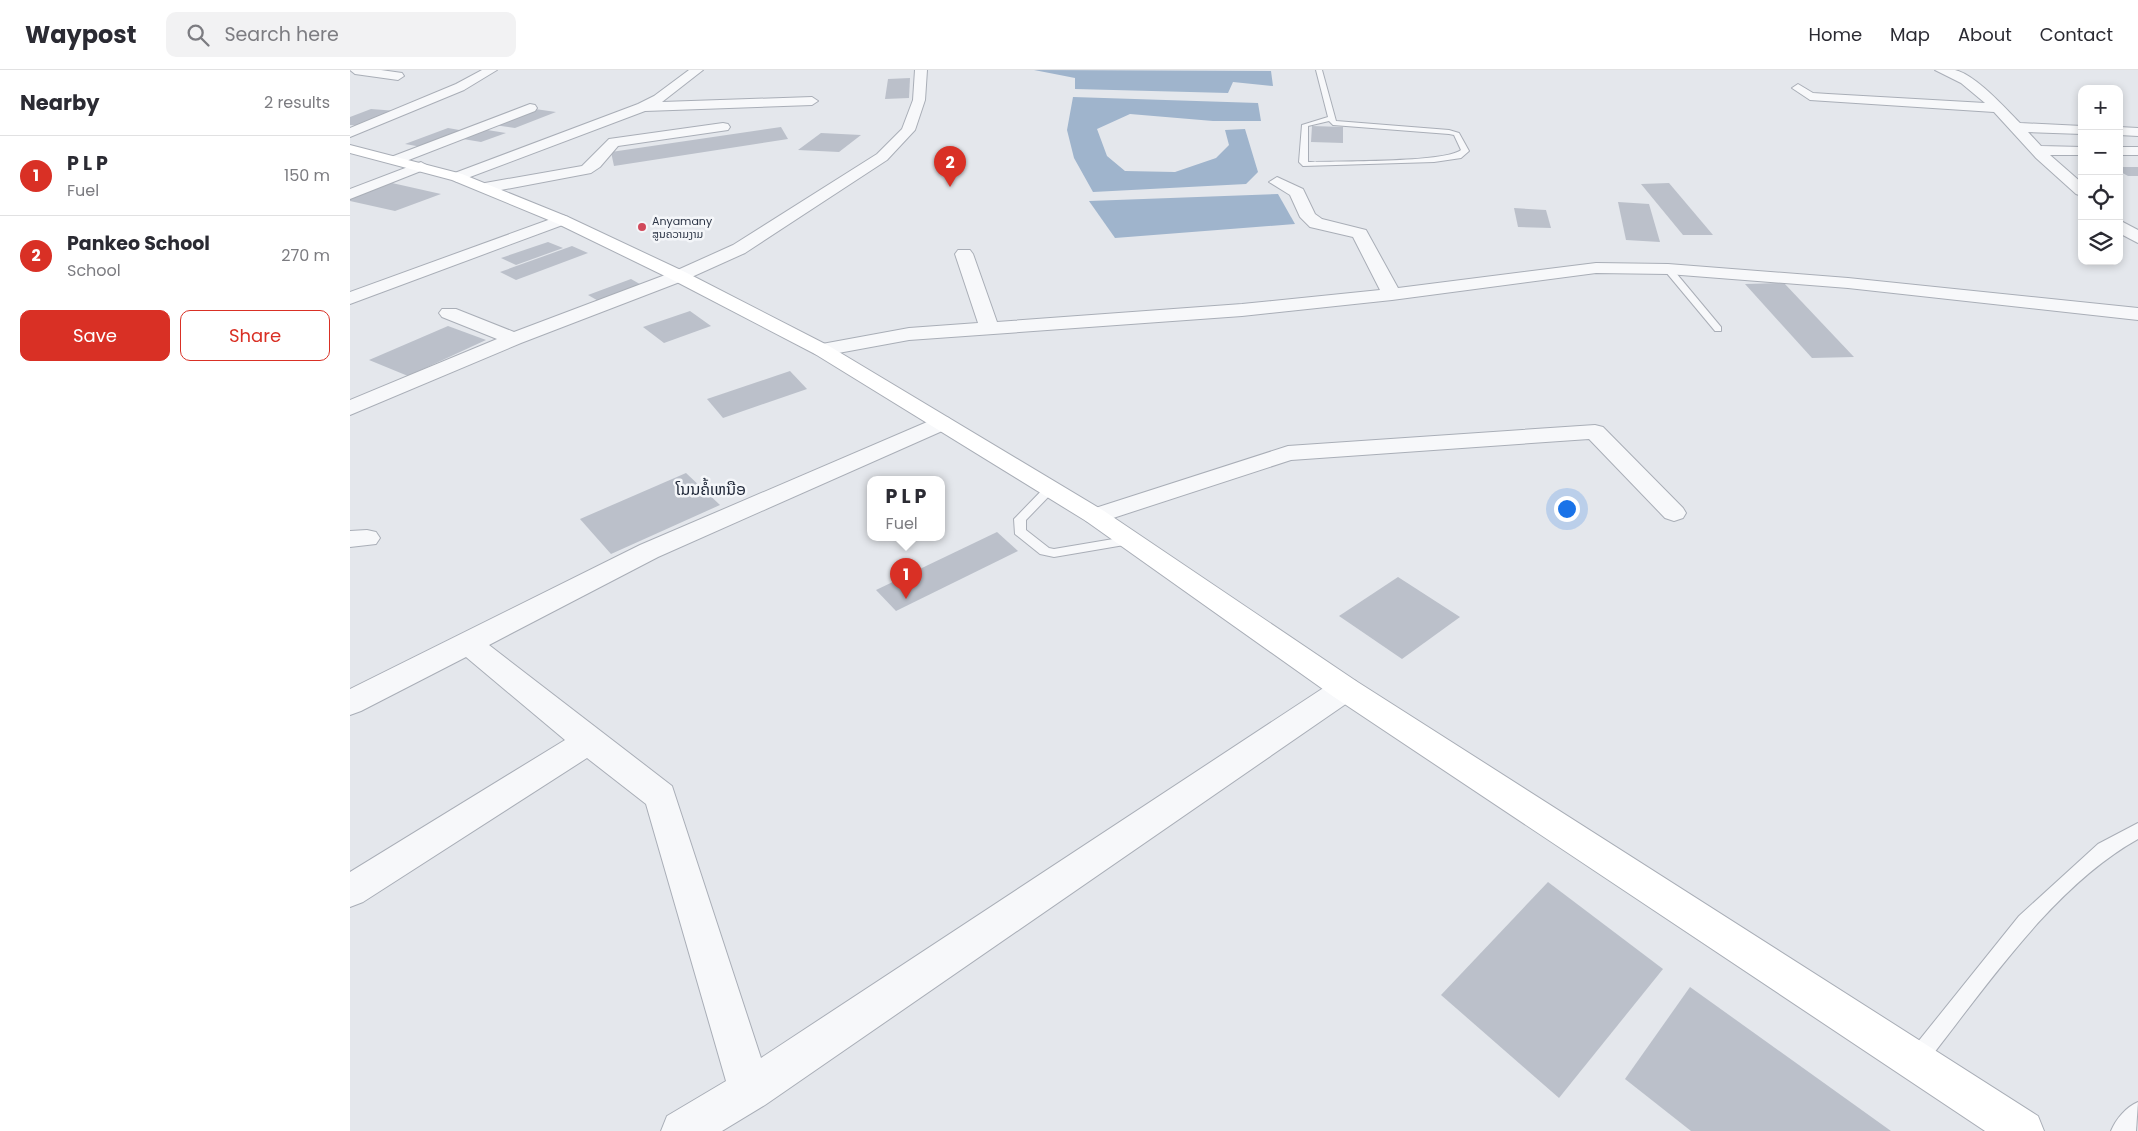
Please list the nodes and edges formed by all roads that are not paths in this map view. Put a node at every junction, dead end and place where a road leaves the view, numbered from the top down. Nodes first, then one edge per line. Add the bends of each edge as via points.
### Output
1 (356, 70) edge
2 (491, 70) edge
3 (697, 70) edge
4 (921, 70) edge
5 (1319, 70) edge
6 (1941, 70) edge
7 (398, 76) dead end
8 (1798, 88) dead end
9 (812, 101) dead end
10 (643, 107) junction
11 (530, 108) dead end
12 (1996, 108) junction
13 (1330, 119) junction
14 (723, 127) dead end
15 (2019, 128) junction
16 (2078, 130) edge
17 (2123, 131) edge
18 (2138, 132) edge
19 (350, 133) edge
20 (350, 148) edge
21 (2037, 150) junction
22 (2078, 150) edge
23 (2123, 151) edge
24 (2138, 151) edge
25 (409, 163) junction
26 (457, 177) junction
27 (1277, 182) dead end
28 (2078, 187) edge
29 (485, 188) junction
30 (350, 194) edge
31 (562, 220) junction
32 (2123, 228) edge
33 (2138, 238) edge
34 (964, 254) dead end
35 (1668, 269) junction
36 (679, 276) junction
37 (1392, 294) junction
38 (350, 298) edge
39 (449, 313) dead end
40 (2134, 317) edge
41 (989, 327) junction
42 (1718, 329) dead end
43 (514, 339) junction
44 (822, 350) junction
45 (350, 408) edge
46 (941, 423) junction
47 (1051, 488) junction
48 (1674, 513) dead end
49 (1095, 516) junction
50 (1131, 540) junction
51 (469, 644) junction
52 (1345, 689) junction
53 (350, 703) edge
54 (588, 741) junction
55 (2138, 830) edge
56 (350, 891) edge
57 (1916, 1060) junction
58 (750, 1090) junction
59 (2138, 1113) edge
60 (684, 1130) edge
61 (2023, 1131) edge
62 (2122, 1131) edge

1 - 7 street
2 - 19 street via 460,87
3 - 10 street
4 - 36 street via 919,100 908,130 882,157 739,249
5 - 13 lane
6 - 12 street via 1958,74
8 - 12 street via 1810,96 1828,98
9 - 10 street
10 - 26 street
11 - 25 street
12 - 15 street
13 - 13 lane via 1305,125 1303,162 1306,164 1434,160 1458,156 1465,150 1457,134 1348,126 1333,123
14 - 29 street via 614,142 608,145 594,166 586,170
15 - 16 street
15 - 21 street
17 - 18 street
20 - 25 main road
21 - 22 street
21 - 28 street
23 - 24 street
25 - 26 main road
25 - 30 street
26 - 29 main road
27 - 37 street via 1298,192 1308,217 1316,223 1360,234
29 - 31 main road
31 - 36 main road
31 - 38 street
32 - 33 street
34 - 41 street
35 - 37 street via 1596,268
35 - 40 street via 1848,283
35 - 42 lane
36 - 43 street
36 - 44 main road
37 - 41 street via 1242,310
39 - 43 street
41 - 44 street via 909,334
43 - 45 street
44 - 46 main road
46 - 47 main road
46 - 51 street via 649,551
47 - 49 main road
47 - 50 lane via 1018,524 1020,531 1045,551 1063,553
48 - 49 street via 1594,432 1288,453
49 - 50 main road
50 - 52 main road
51 - 53 street
51 - 54 street
52 - 57 main road
52 - 58 street
54 - 56 street
54 - 58 street via 660,796
55 - 57 lane via 2104,849 2026,922
57 - 61 main road
58 - 60 street
59 - 62 lane

